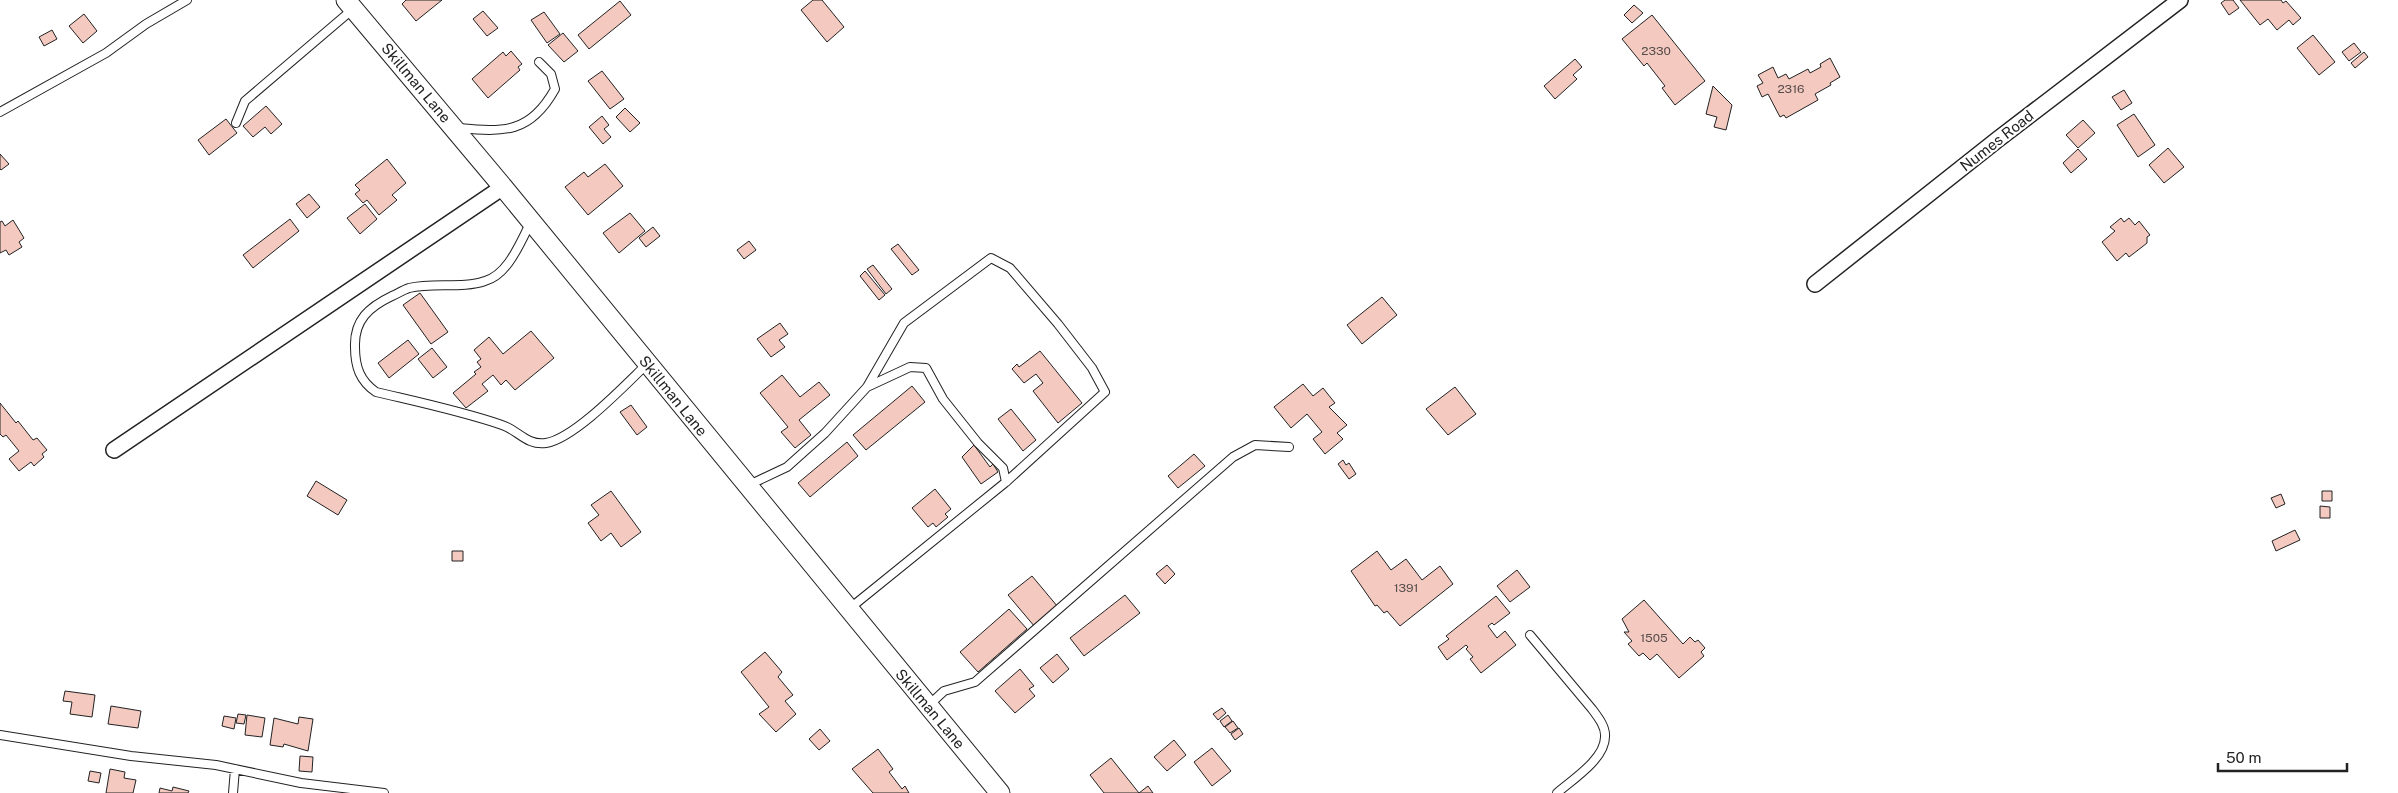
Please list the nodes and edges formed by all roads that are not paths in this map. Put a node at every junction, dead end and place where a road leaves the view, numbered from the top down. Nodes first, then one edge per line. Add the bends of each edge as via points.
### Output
1 (187, 0) edge
2 (2180, 0) edge
3 (349, 5) edge
4 (539, 62) dead end
5 (0, 112) edge
6 (236, 123) dead end
7 (453, 127) junction
8 (503, 187) junction
9 (531, 221) junction
10 (1815, 284) dead end
11 (647, 364) junction
12 (867, 388) junction
13 (1289, 447) dead end
14 (114, 450) dead end
15 (1006, 482) junction
16 (747, 486) junction
17 (849, 609) junction
18 (1530, 635) dead end
19 (928, 706) junction
20 (0, 735) edge
21 (235, 769) junction
22 (234, 793) edge
23 (384, 793) edge
24 (1000, 793) edge
25 (1557, 793) edge

1 - 5 lane via 106,53
2 - 10 street, Numes Road
3 - 6 lane via 245,101
3 - 7 street, Skillman Lane
4 - 7 lane via 551,74 555,89 546,106 519,127 495,131
7 - 8 street, Skillman Lane
8 - 9 street, Skillman Lane
8 - 14 street
9 - 11 street, Skillman Lane
9 - 11 lane via 508,262 485,282 409,288 366,312 357,325 354,339 355,365 365,384 376,392 504,426 530,442 546,443 564,437
11 - 16 street, Skillman Lane
12 - 15 lane via 910,367 926,368 947,404 1003,468
12 - 15 lane via 904,323 991,258 1010,268 1092,368 1106,392
12 - 16 lane via 787,467
13 - 19 lane via 1255,445 1233,457 975,682 944,691
15 - 17 lane
16 - 17 street, Skillman Lane
17 - 19 street, Skillman Lane
18 - 25 lane via 1592,708 1601,721 1605,736 1603,747 1589,766
19 - 24 street, Skillman Lane
20 - 21 lane
21 - 22 lane
21 - 23 lane via 300,783

